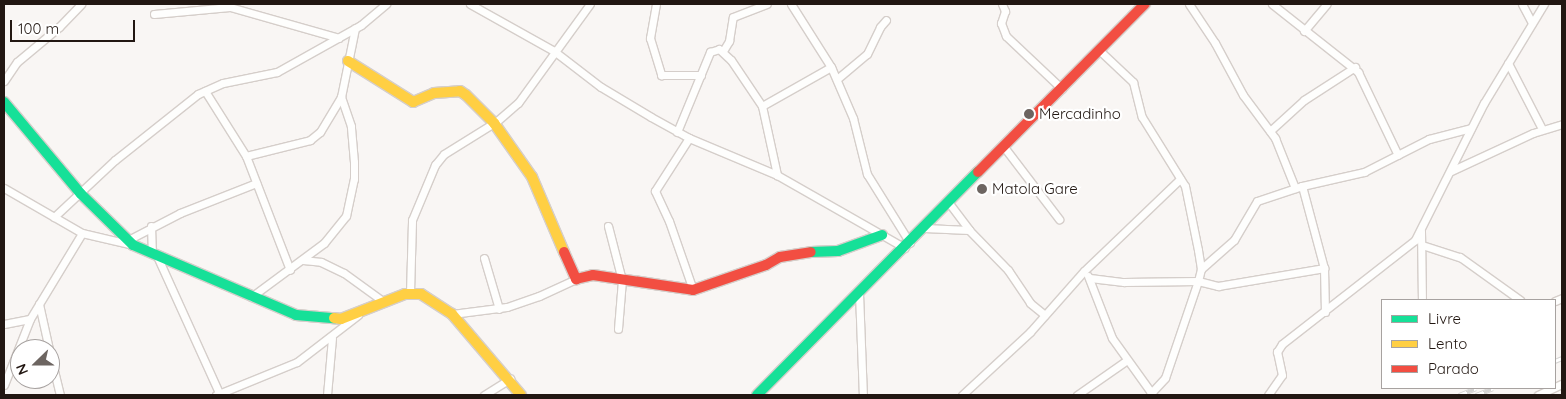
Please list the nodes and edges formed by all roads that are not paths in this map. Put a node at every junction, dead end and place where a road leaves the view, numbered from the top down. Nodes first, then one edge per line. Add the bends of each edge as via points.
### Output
1 (81, 4) edge
2 (386, 4) edge
3 (470, 4) edge
4 (590, 4) edge
5 (656, 4) edge
6 (767, 4) edge
7 (791, 4) edge
8 (1002, 4) edge
9 (1145, 4) edge
10 (1189, 4) edge
11 (1272, 4) edge
12 (1327, 4) edge
13 (1522, 4) edge
14 (1544, 4) edge
15 (230, 5) edge
16 (154, 14) dead end
17 (886, 20) dead end
18 (1532, 23) junction
19 (356, 28) junction
20 (1304, 31) junction
21 (339, 38) junction
22 (1099, 50) junction
23 (554, 51) junction
24 (723, 51) junction
25 (348, 61) junction
26 (1508, 63) junction
27 (831, 67) junction
28 (1355, 67) junction
29 (701, 75) junction
30 (837, 79) junction
31 (4, 81) edge
32 (1062, 89) junction
33 (205, 91) junction
34 (342, 97) junction
35 (4, 102) edge
36 (762, 106) junction
37 (494, 123) junction
38 (1562, 124) edge
39 (1471, 128) junction
40 (1542, 129) junction
41 (1270, 131) junction
42 (677, 132) junction
43 (689, 138) junction
44 (1004, 147) junction
45 (1398, 155) junction
46 (246, 156) junction
47 (1451, 171) junction
48 (777, 175) junction
49 (1180, 179) junction
50 (256, 182) junction
51 (1298, 187) junction
52 (4, 188) edge
53 (81, 194) junction
54 (949, 203) junction
55 (54, 217) junction
56 (1059, 218) dead end
57 (151, 226) junction
58 (608, 226) dead end
59 (924, 228) junction
60 (969, 230) junction
61 (1421, 230) junction
62 (82, 233) junction
63 (882, 235) junction
64 (131, 242) junction
65 (1422, 245) junction
66 (907, 246) junction
67 (155, 255) junction
68 (484, 258) dead end
69 (303, 260) junction
70 (1324, 268) junction
71 (1201, 269) junction
72 (290, 270) junction
73 (1084, 272) junction
74 (576, 278) junction
75 (1090, 278) junction
76 (622, 280) junction
77 (1198, 282) junction
78 (693, 290) junction
79 (410, 292) junction
80 (859, 293) junction
81 (251, 297) junction
82 (1422, 299) edge
83 (1519, 299) edge
84 (384, 302) junction
85 (39, 304) junction
86 (499, 309) junction
87 (361, 312) junction
88 (1325, 312) junction
89 (452, 314) junction
90 (1046, 315) junction
91 (30, 319) junction
92 (4, 324) edge
93 (618, 329) dead end
94 (332, 338) junction
95 (47, 339) edge
96 (1127, 360) junction
97 (510, 379) junction
98 (4, 385) edge
99 (1547, 393) edge
100 (1152, 394) edge
101 (219, 395) edge
102 (327, 395) edge
103 (484, 395) edge
104 (521, 395) edge
105 (757, 395) edge
106 (863, 395) edge
107 (962, 395) edge
108 (1077, 395) edge
109 (1268, 395) edge
110 (1538, 395) edge

1 - 31 street via 17,62
2 - 19 street
3 - 23 street
4 - 23 street
5 - 29 street via 650,38 661,75
6 - 24 street via 733,17 730,41
7 - 27 street
8 - 32 street via 1005,11 1001,23 1006,36
9 - 22 street
10 - 41 street via 1243,95
11 - 20 street
12 - 20 street
13 - 18 street
14 - 18 street
15 - 16 street
15 - 21 street
17 - 30 street via 867,54
18 - 26 street
19 - 21 street
19 - 25 street
20 - 28 street
21 - 33 street via 277,72 223,83
22 - 32 street
22 - 49 street via 1132,82 1142,117
23 - 37 street via 518,103
23 - 42 street via 601,87
24 - 29 street via 710,52
24 - 36 street
25 - 34 street
25 - 37 street via 413,102 434,93 460,91
26 - 39 street
26 - 40 street
27 - 30 street
27 - 36 street
28 - 41 street via 1304,100
28 - 45 street
29 - 42 street
30 - 66 street via 853,118 867,174
32 - 44 street
33 - 46 street
33 - 53 street via 123,154
34 - 46 street via 320,132 310,140
34 - 69 street via 351,126 354,162 346,216 324,243
35 - 53 street
36 - 48 street
37 - 74 street via 532,177
37 - 79 street via 444,154 435,165 412,220
38 - 40 street
39 - 45 street via 1429,139
39 - 47 street
40 - 47 street
41 - 51 street
42 - 43 street
43 - 48 street
43 - 78 street via 655,191
44 - 54 street
44 - 56 street
45 - 51 street via 1355,175
46 - 50 street
47 - 61 street
48 - 63 street
49 - 71 street via 1190,200
49 - 73 street
50 - 57 street
50 - 72 street
51 - 70 street
51 - 71 street via 1257,201 1234,240
52 - 55 street
53 - 55 street
53 - 64 street
54 - 59 street
54 - 60 street
55 - 62 street
57 - 64 street
57 - 67 street
58 - 76 street
59 - 60 street
59 - 66 street
60 - 90 street via 1008,270 1030,302
61 - 65 street
61 - 88 street via 1415,240
62 - 64 street
62 - 85 street
63 - 66 street
63 - 78 street via 838,252 824,250 780,257 766,265
64 - 67 street
65 - 82 street
65 - 83 street via 1460,257
66 - 80 street
67 - 81 street
67 - 101 street
68 - 86 street
69 - 72 street
69 - 84 street via 321,262 344,273
70 - 77 street via 1218,286
70 - 88 street
71 - 77 street
72 - 81 street
73 - 75 street
73 - 90 street
74 - 76 street via 593,275
74 - 86 street via 540,296
75 - 77 street via 1124,282
75 - 96 street via 1112,338
76 - 78 street
76 - 93 street
77 - 100 street via 1165,378
79 - 84 street
79 - 89 street via 421,294
80 - 105 street
80 - 106 street
81 - 87 street via 296,315 341,318
84 - 87 street
85 - 91 street
85 - 95 street
86 - 89 street
87 - 94 street
88 - 109 street via 1278,348 1282,375
89 - 97 street
90 - 107 street
91 - 92 street
91 - 98 street
94 - 101 street via 297,362
94 - 102 street
96 - 100 street
96 - 108 street
97 - 103 street
97 - 104 street
99 - 110 street

